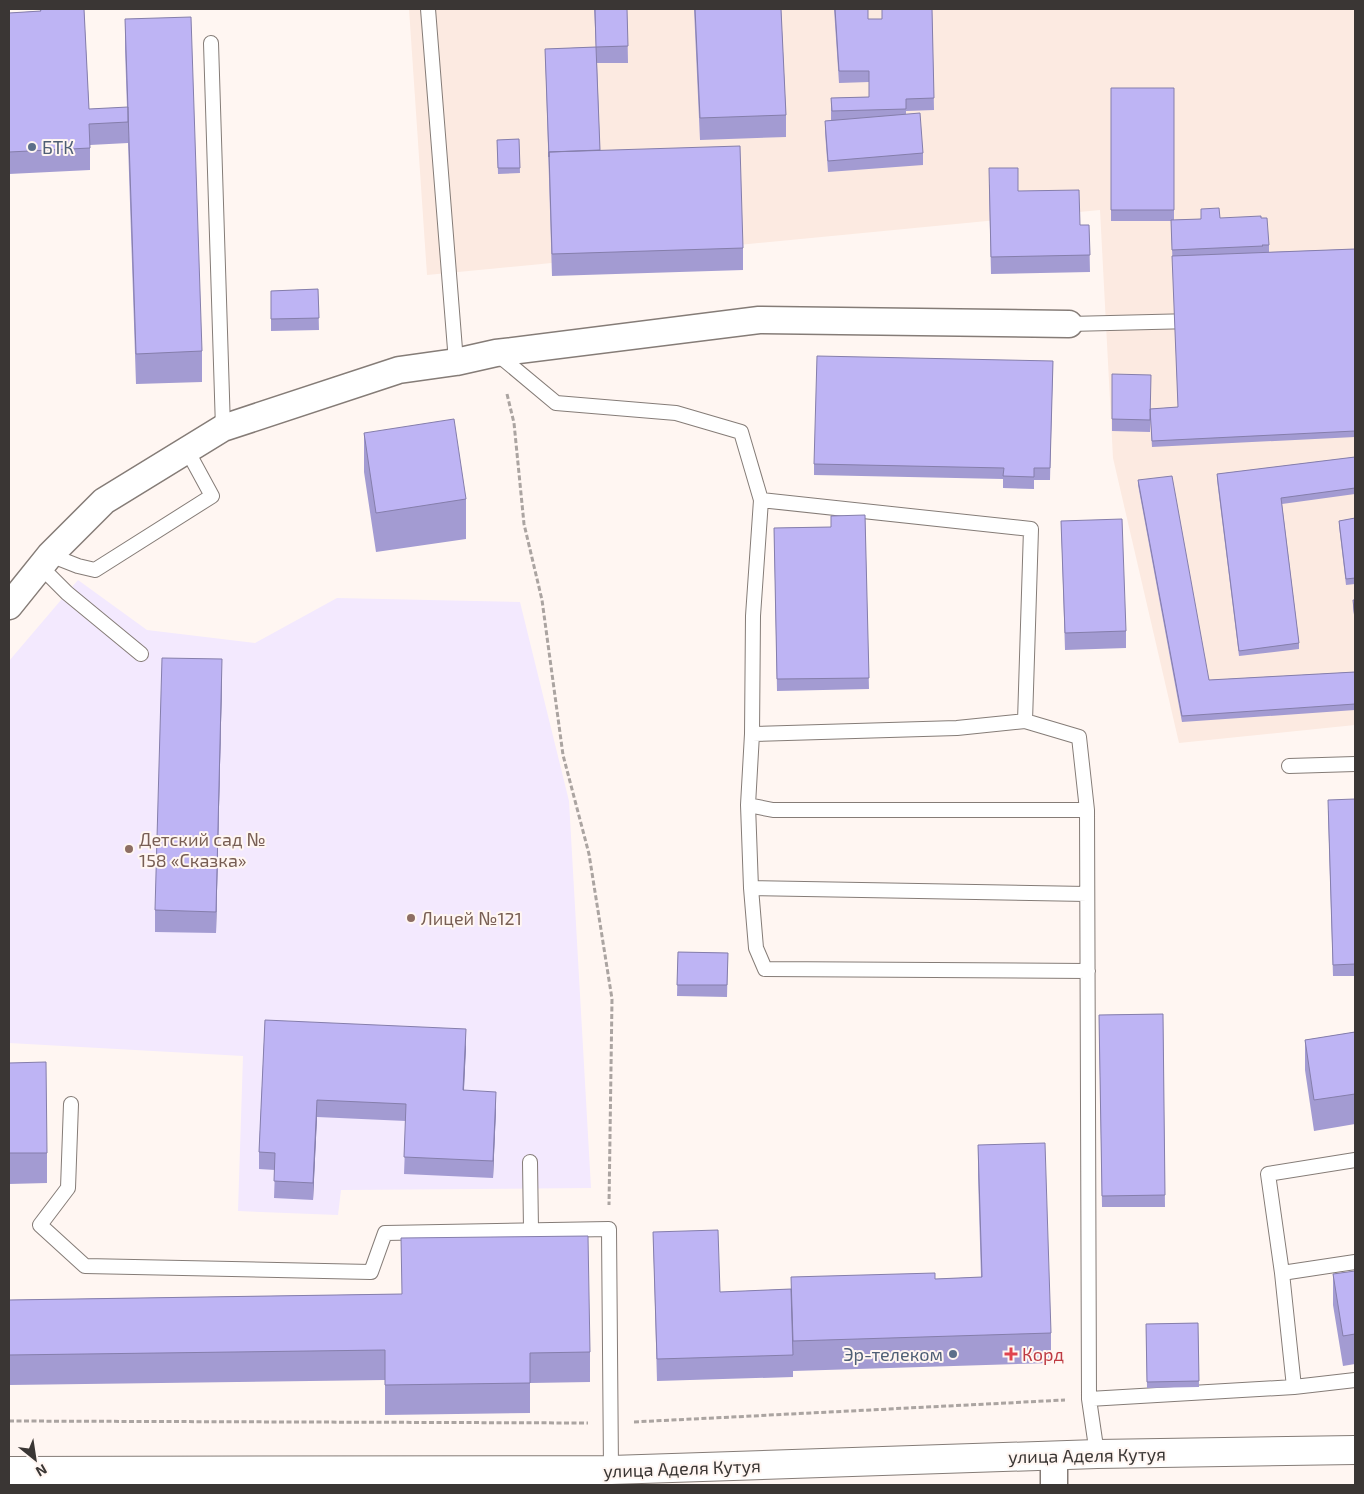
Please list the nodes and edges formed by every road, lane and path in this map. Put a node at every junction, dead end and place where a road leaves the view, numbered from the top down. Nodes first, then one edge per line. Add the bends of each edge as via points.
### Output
1 (428, 9) edge
2 (211, 43) dead end
3 (1207, 321) edge
4 (1069, 324) joint
5 (496, 353) junction
6 (456, 362) junction
7 (222, 428) junction
8 (187, 450) junction
9 (761, 500) junction
10 (46, 561) junction
11 (9, 606) edge
12 (141, 654) dead end
13 (1025, 721) junction
14 (752, 734) junction
15 (1355, 764) edge
16 (1289, 766) dead end
17 (748, 805) junction
18 (1087, 810) junction
19 (751, 888) junction
20 (1087, 894) junction
21 (1088, 970) junction
22 (71, 1104) dead end
23 (1355, 1160) edge
24 (530, 1162) dead end
25 (531, 1229) junction
26 (609, 1229) junction
27 (1355, 1262) edge
28 (1282, 1272) junction
29 (1355, 1380) edge
30 (1294, 1387) junction
31 (1089, 1399) junction
32 (9, 1421) edge
33 (610, 1423) junction
34 (1355, 1450) edge
35 (1097, 1454) junction
36 (1054, 1456) junction
37 (611, 1470) junction
38 (9, 1471) edge
39 (247, 1478) edge
40 (358, 1478) edge
41 (1054, 1485) edge

1 - 6 lane
2 - 7 lane
3 - 4 lane
4 - 5 street via 759,320
5 - 6 street
5 - 9 lane via 556,403 676,413 741,432
5 - 26 path via 514,423 524,524 542,600 563,755 589,854 612,999
6 - 7 street via 399,370
7 - 8 street
8 - 10 street via 104,501
8 - 10 lane via 212,496 95,570
9 - 13 lane via 1031,529
9 - 14 lane via 754,616
10 - 11 street
10 - 12 lane via 66,593
13 - 14 lane via 957,728
13 - 18 lane via 1079,737
14 - 17 lane
15 - 16 lane
17 - 18 lane via 773,810
17 - 19 lane
18 - 20 lane
19 - 20 lane
19 - 21 lane via 756,948 765,969
20 - 21 lane
21 - 31 lane
22 - 25 lane via 68,1188 40,1225 85,1266 371,1272 385,1234
23 - 28 lane via 1268,1174
24 - 25 lane
25 - 26 lane
26 - 33 lane
27 - 28 lane
28 - 30 lane
29 - 30 lane
30 - 31 lane
31 - 33 path
31 - 35 lane
32 - 33 path
33 - 37 lane
34 - 35 main road, улица Аделя Кутуя
35 - 36 main road, улица Аделя Кутуя
36 - 37 main road, улица Аделя Кутуя
36 - 41 street
37 - 40 main road, улица Аделя Кутуя
38 - 39 main road, улица Аделя Кутуя
39 - 40 main road, улица Аделя Кутуя

